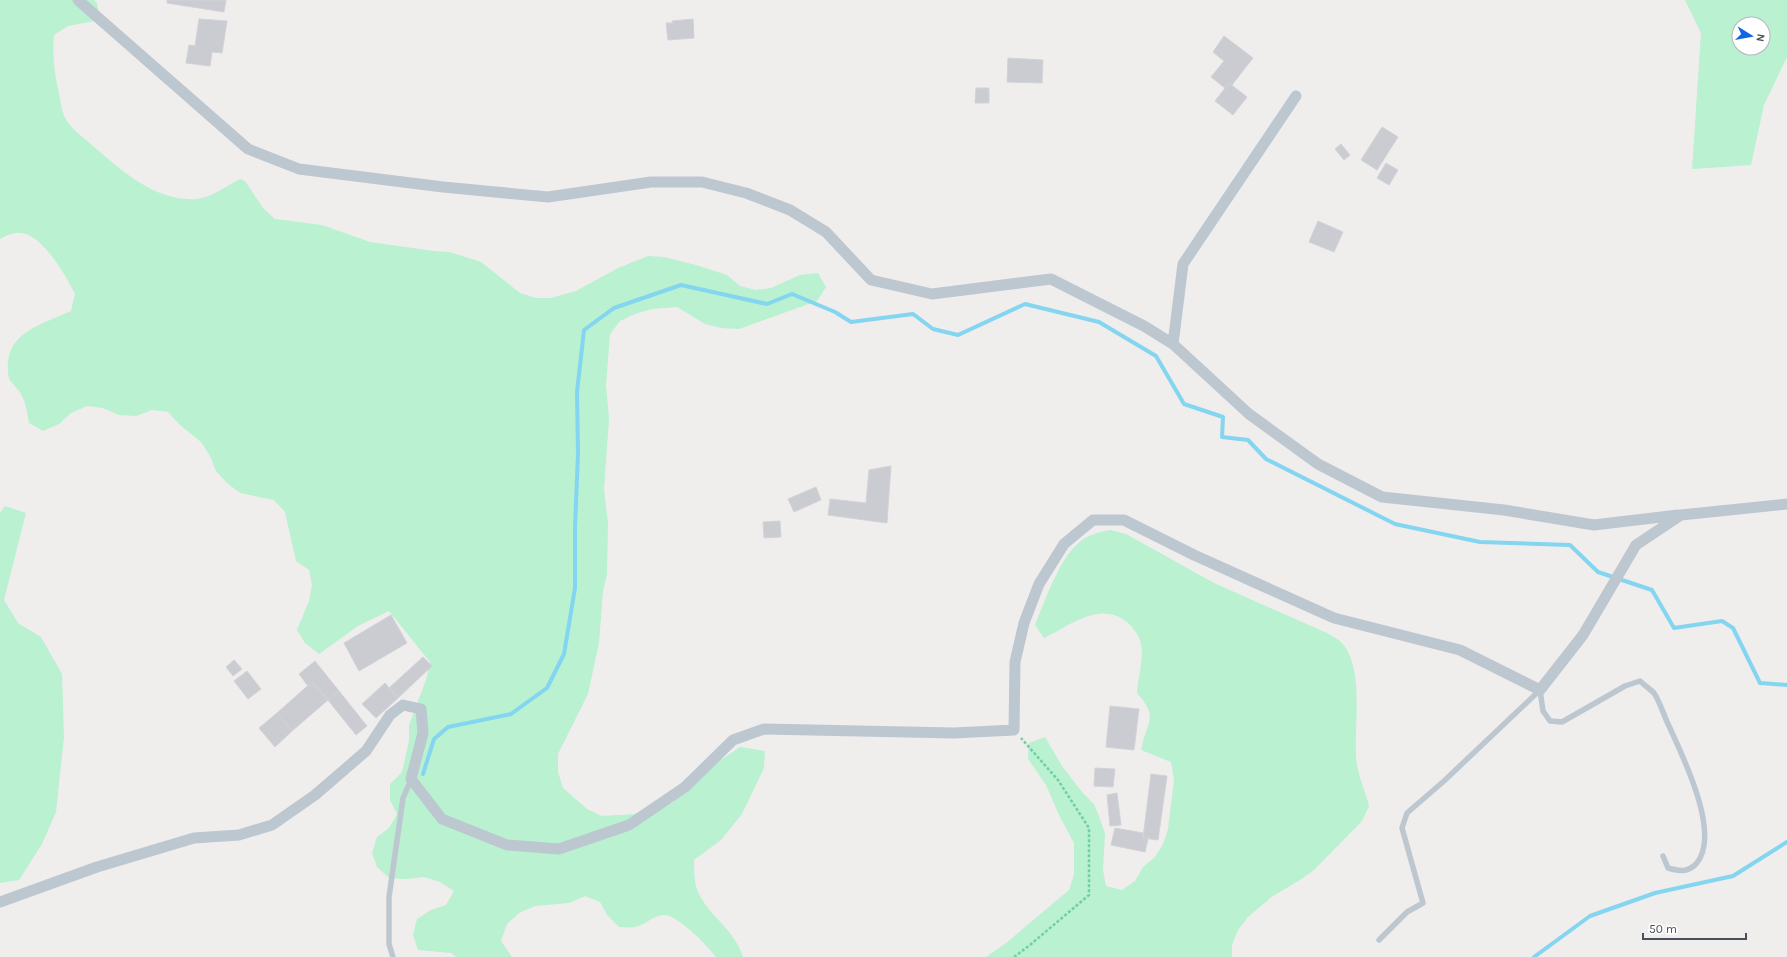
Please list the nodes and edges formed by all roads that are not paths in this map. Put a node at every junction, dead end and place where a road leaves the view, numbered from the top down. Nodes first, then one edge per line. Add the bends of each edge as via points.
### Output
1 (78, 0) edge
2 (1296, 96) dead end
3 (1173, 344) junction
4 (1787, 504) edge
5 (1681, 515) junction
6 (1540, 690) junction
7 (411, 780) junction
8 (1663, 856) dead end
9 (0, 902) edge
10 (1379, 940) dead end
11 (393, 957) edge

1 - 3 street via 248,150 299,169 548,197 651,182 702,182 746,193 790,210 826,232 871,280 932,294 1051,278 1144,326
2 - 3 street via 1183,264
3 - 5 street via 1248,414 1318,464 1382,498 1504,510 1594,525
4 - 5 street
5 - 6 street via 1636,545 1583,635
6 - 7 street via 1460,650 1334,618 1194,555 1124,520 1093,520 1064,544 1038,584 1024,623 1015,662 1014,730 954,733 764,729 733,740 685,787 630,825 559,849 507,845 442,819
6 - 8 lane via 1543,711 1550,721 1562,722 1625,686 1640,681 1654,693 1686,764 1702,810 1704,841 1700,858 1692,868 1682,872 1668,868
6 - 10 lane via 1407,813 1402,828 1423,903 1407,912
7 - 9 street via 423,733 421,709 403,705 390,715 366,751 315,795 272,825 239,835 194,838 97,867
7 - 11 lane via 403,798 389,898 389,944

